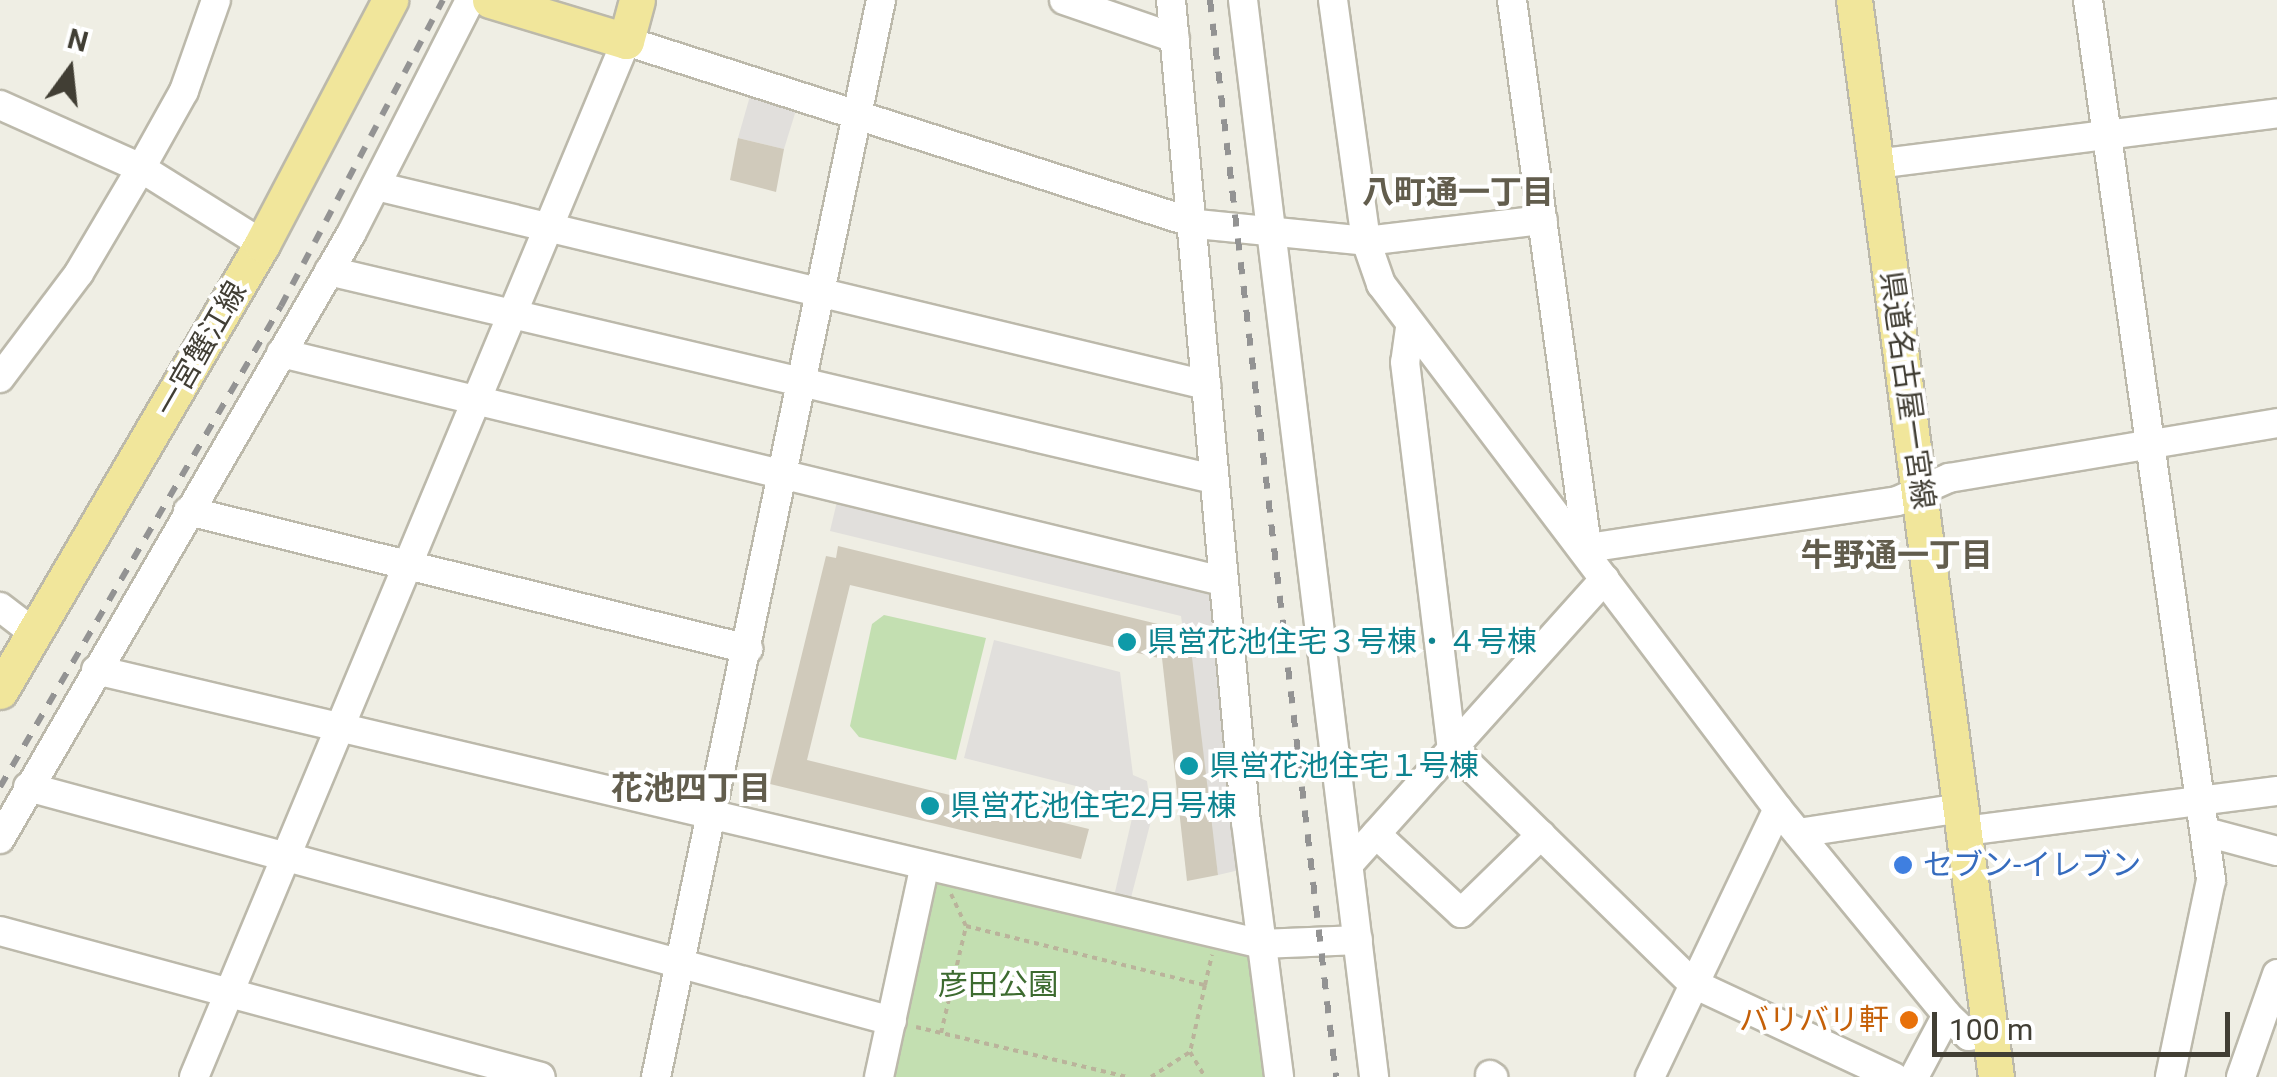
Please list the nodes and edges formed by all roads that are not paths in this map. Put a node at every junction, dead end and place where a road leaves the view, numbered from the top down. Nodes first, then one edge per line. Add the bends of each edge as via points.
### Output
1 (216, 0) edge
2 (390, 0) edge
3 (470, 0) edge
4 (490, 0) edge
5 (636, 0) edge
6 (880, 0) edge
7 (1064, 0) edge
8 (1170, 0) edge
9 (1242, 0) edge
10 (1333, 0) edge
11 (1512, 0) edge
12 (1854, 0) edge
13 (2088, 0) edge
14 (1175, 38) junction
15 (626, 40) junction
16 (0, 105) edge
17 (2277, 113) edge
18 (857, 120) junction
19 (2108, 140) junction
20 (1876, 164) junction
21 (140, 168) junction
22 (376, 186) junction
23 (1543, 220) junction
24 (1197, 224) junction
25 (550, 231) junction
26 (1272, 233) junction
27 (1366, 241) junction
28 (262, 244) junction
29 (329, 271) junction
30 (820, 293) junction
31 (512, 320) junction
32 (1410, 328) junction
33 (0, 334) edge
34 (281, 353) junction
35 (21, 355) junction
36 (0, 378) edge
37 (802, 384) junction
38 (1206, 385) junction
39 (476, 406) junction
40 (2277, 423) edge
41 (2153, 441) junction
42 (784, 469) junction
43 (1213, 478) junction
44 (1921, 490) junction
45 (188, 511) junction
46 (1588, 548) junction
47 (407, 571) junction
48 (1605, 578) junction
49 (1222, 580) junction
50 (0, 607) edge
51 (34, 633) junction
52 (748, 649) junction
53 (96, 670) junction
54 (0, 691) edge
55 (339, 733) junction
56 (1452, 748) junction
57 (28, 787) junction
58 (2277, 791) edge
59 (2202, 801) junction
60 (1778, 809) junction
61 (1964, 820) junction
62 (712, 821) junction
63 (2206, 832) junction
64 (1798, 833) junction
65 (1376, 834) junction
66 (1541, 835) junction
67 (0, 838) edge
68 (2277, 851) edge
69 (288, 854) junction
70 (1349, 864) junction
71 (932, 870) junction
72 (0, 930) edge
73 (1358, 940) junction
74 (1262, 944) junction
75 (680, 960) junction
76 (2277, 974) edge
77 (1692, 983) junction
78 (229, 994) junction
79 (1947, 1014) junction
80 (892, 1021) junction
81 (1991, 1033) junction
82 (194, 1077) edge
83 (541, 1077) edge
84 (656, 1077) edge
85 (880, 1077) edge
86 (1279, 1077) edge
87 (1374, 1077) edge
88 (1650, 1077) edge
89 (1894, 1077) edge
90 (1914, 1077) edge
91 (1996, 1077) edge
92 (2170, 1077) edge
93 (2241, 1077) edge

1 - 21 street via 184,92
2 - 28 main road, 一宮蟹江線
3 - 22 street
4 - 15 main road
5 - 15 main road
6 - 18 street
7 - 14 street
8 - 14 street
9 - 26 street
10 - 27 street
11 - 23 street
12 - 20 main road, 県道名古屋一宮線
13 - 19 street
14 - 24 street
15 - 18 street
15 - 25 street
16 - 21 street
17 - 19 street
18 - 24 street
18 - 30 street
19 - 20 street
19 - 41 street
20 - 44 main road, 県道名古屋一宮線
21 - 28 street
21 - 35 street
22 - 25 street
22 - 29 street
23 - 27 street
23 - 46 street
24 - 26 street
24 - 38 street
25 - 30 street
25 - 31 street
26 - 27 street
26 - 70 street
27 - 32 street
28 - 51 main road, 一宮蟹江線
29 - 31 street
29 - 34 street
30 - 37 street
30 - 38 street
31 - 37 street
31 - 39 street
32 - 46 street
32 - 56 street via 1405,362
33 - 35 street
34 - 39 street
34 - 45 street
35 - 36 street
37 - 42 street
37 - 43 street
38 - 43 street
39 - 42 street
39 - 47 street
40 - 41 street
41 - 44 street
41 - 59 street
42 - 49 street
42 - 52 street
43 - 49 street
44 - 46 street via 1897,501
44 - 61 main road, 県道名古屋一宮線
45 - 47 street
45 - 53 street
46 - 48 street
47 - 52 street
47 - 55 street
48 - 56 street
48 - 60 street
49 - 74 street
50 - 51 street
51 - 54 main road, 一宮蟹江線
52 - 62 street
53 - 55 street
53 - 57 street
55 - 62 street
55 - 69 street
56 - 65 street
56 - 66 street
57 - 67 street
57 - 69 street
58 - 59 street
59 - 61 street
59 - 63 street
60 - 64 street
60 - 77 street
61 - 64 street
61 - 81 main road, 県道名古屋一宮線
62 - 71 street
62 - 75 street
63 - 68 street
63 - 92 street via 2211,880
64 - 79 street
65 - 66 street via 1461,912
65 - 70 street
66 - 77 street
69 - 75 street
69 - 78 street
70 - 73 street
71 - 74 street
71 - 80 street
72 - 78 street
73 - 74 street
73 - 87 street
74 - 86 street
75 - 80 street
75 - 84 street
76 - 93 street
77 - 88 street
77 - 89 street
78 - 82 street
78 - 83 street
79 - 81 street via 1969,1036
79 - 90 street
80 - 85 street
81 - 91 main road, 県道名古屋一宮線

